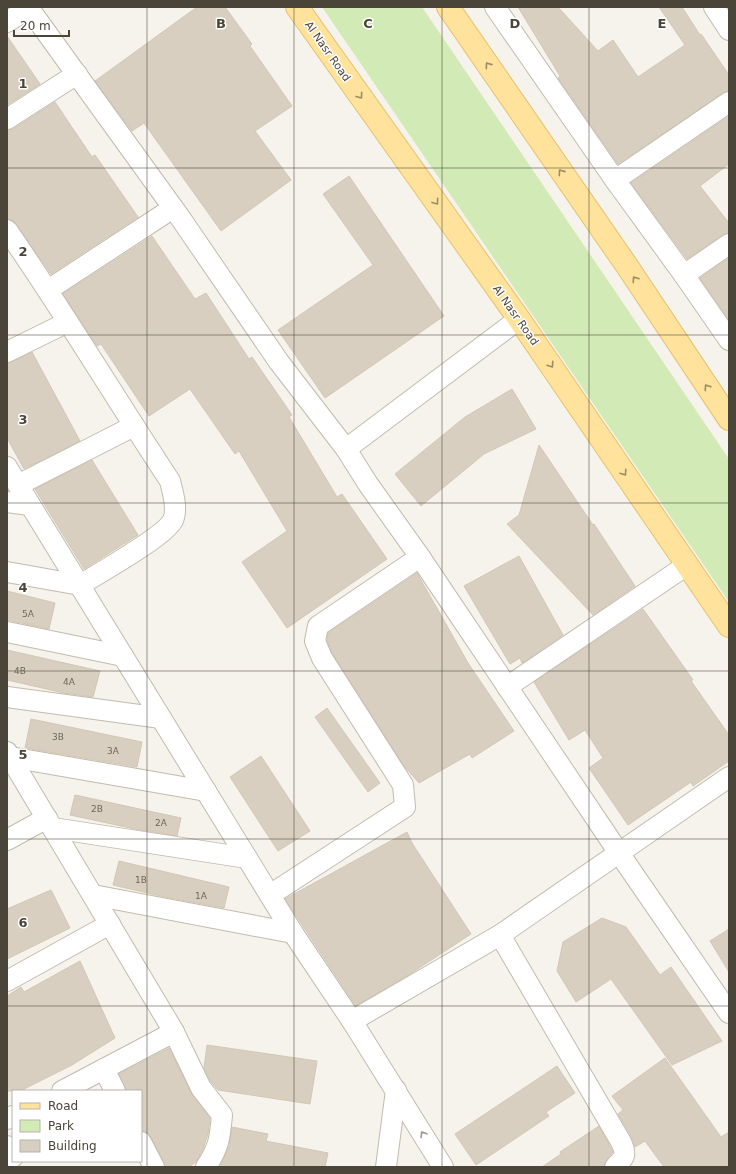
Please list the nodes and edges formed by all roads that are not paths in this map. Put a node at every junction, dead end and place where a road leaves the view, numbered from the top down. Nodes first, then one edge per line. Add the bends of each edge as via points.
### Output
1 (28, 7) edge
2 (297, 7) edge
3 (448, 7) edge
4 (495, 7) edge
5 (714, 7) edge
6 (7, 22) edge
7 (729, 30) edge
8 (77, 74) junction
9 (729, 102) edge
10 (7, 119) edge
11 (615, 180) junction
12 (173, 208) junction
13 (7, 230) edge
14 (729, 244) edge
15 (684, 275) junction
16 (48, 290) junction
17 (519, 319) junction
18 (68, 322) junction
19 (729, 340) edge
20 (7, 352) edge
21 (729, 419) edge
22 (134, 426) junction
23 (346, 449) junction
24 (7, 467) edge
25 (18, 485) junction
26 (7, 502) edge
27 (30, 505) junction
28 (420, 557) junction
29 (687, 565) junction
30 (7, 572) edge
31 (80, 585) junction
32 (729, 626) edge
33 (7, 632) edge
34 (123, 656) junction
35 (507, 687) junction
36 (7, 696) edge
37 (161, 718) junction
38 (9, 754) edge
39 (729, 776) edge
40 (206, 791) junction
41 (50, 823) junction
42 (7, 840) edge
43 (619, 853) junction
44 (247, 858) junction
45 (93, 895) junction
46 (270, 895) junction
47 (110, 924) junction
48 (293, 932) junction
49 (500, 935) junction
50 (7, 981) edge
51 (729, 1013) edge
52 (352, 1021) junction
53 (174, 1032) junction
54 (104, 1070) junction
55 (64, 1090) edge
56 (114, 1090) edge
57 (396, 1090) junction
58 (142, 1144) edge
59 (7, 1146) edge
60 (12, 1155) edge
61 (154, 1167) edge
62 (206, 1167) edge
63 (386, 1167) edge
64 (444, 1167) edge
65 (615, 1167) edge

1 - 6 street
1 - 8 street
2 -> 17 main road, Al Nasr Road
21 -> 3 main road
4 - 11 street
5 - 7 street
8 - 10 street
8 - 12 street
9 - 11 street
11 - 15 street
12 - 16 street
12 - 23 street via 279,362
13 - 16 street
14 - 15 street
15 - 19 street
16 - 18 street
17 - 23 street
17 -> 29 main road, Al Nasr Road
18 - 20 street
18 - 22 street
22 - 25 street
22 - 31 street via 170,481 175,502 173,521 158,536
23 - 28 street
24 - 25 street
25 - 27 street
26 - 27 street
27 - 31 street
28 - 35 street
28 - 46 street via 318,626 314,641 322,658 403,785 405,807
29 - 32 main road, Al Nasr Road
29 - 35 street
30 - 31 street
31 - 34 street
33 - 34 street
34 - 37 street
35 - 43 street
36 - 37 street
37 - 40 street
38 - 40 street
38 - 41 street
39 - 43 street
40 - 44 street
41 - 42 street
41 - 44 street
41 - 45 street
43 - 49 street
43 - 51 street
44 - 46 street
45 - 47 street
45 - 48 street
46 - 48 street
47 - 50 street
47 - 53 street
48 - 52 street
49 - 52 street
49 - 65 street via 621,1142 625,1154
52 - 57 street
53 - 54 street
53 - 62 street via 201,1088 222,1115 216,1151
54 - 55 street
54 - 56 street
57 - 63 street
64 -> 57 street
58 - 61 street
59 - 60 street

